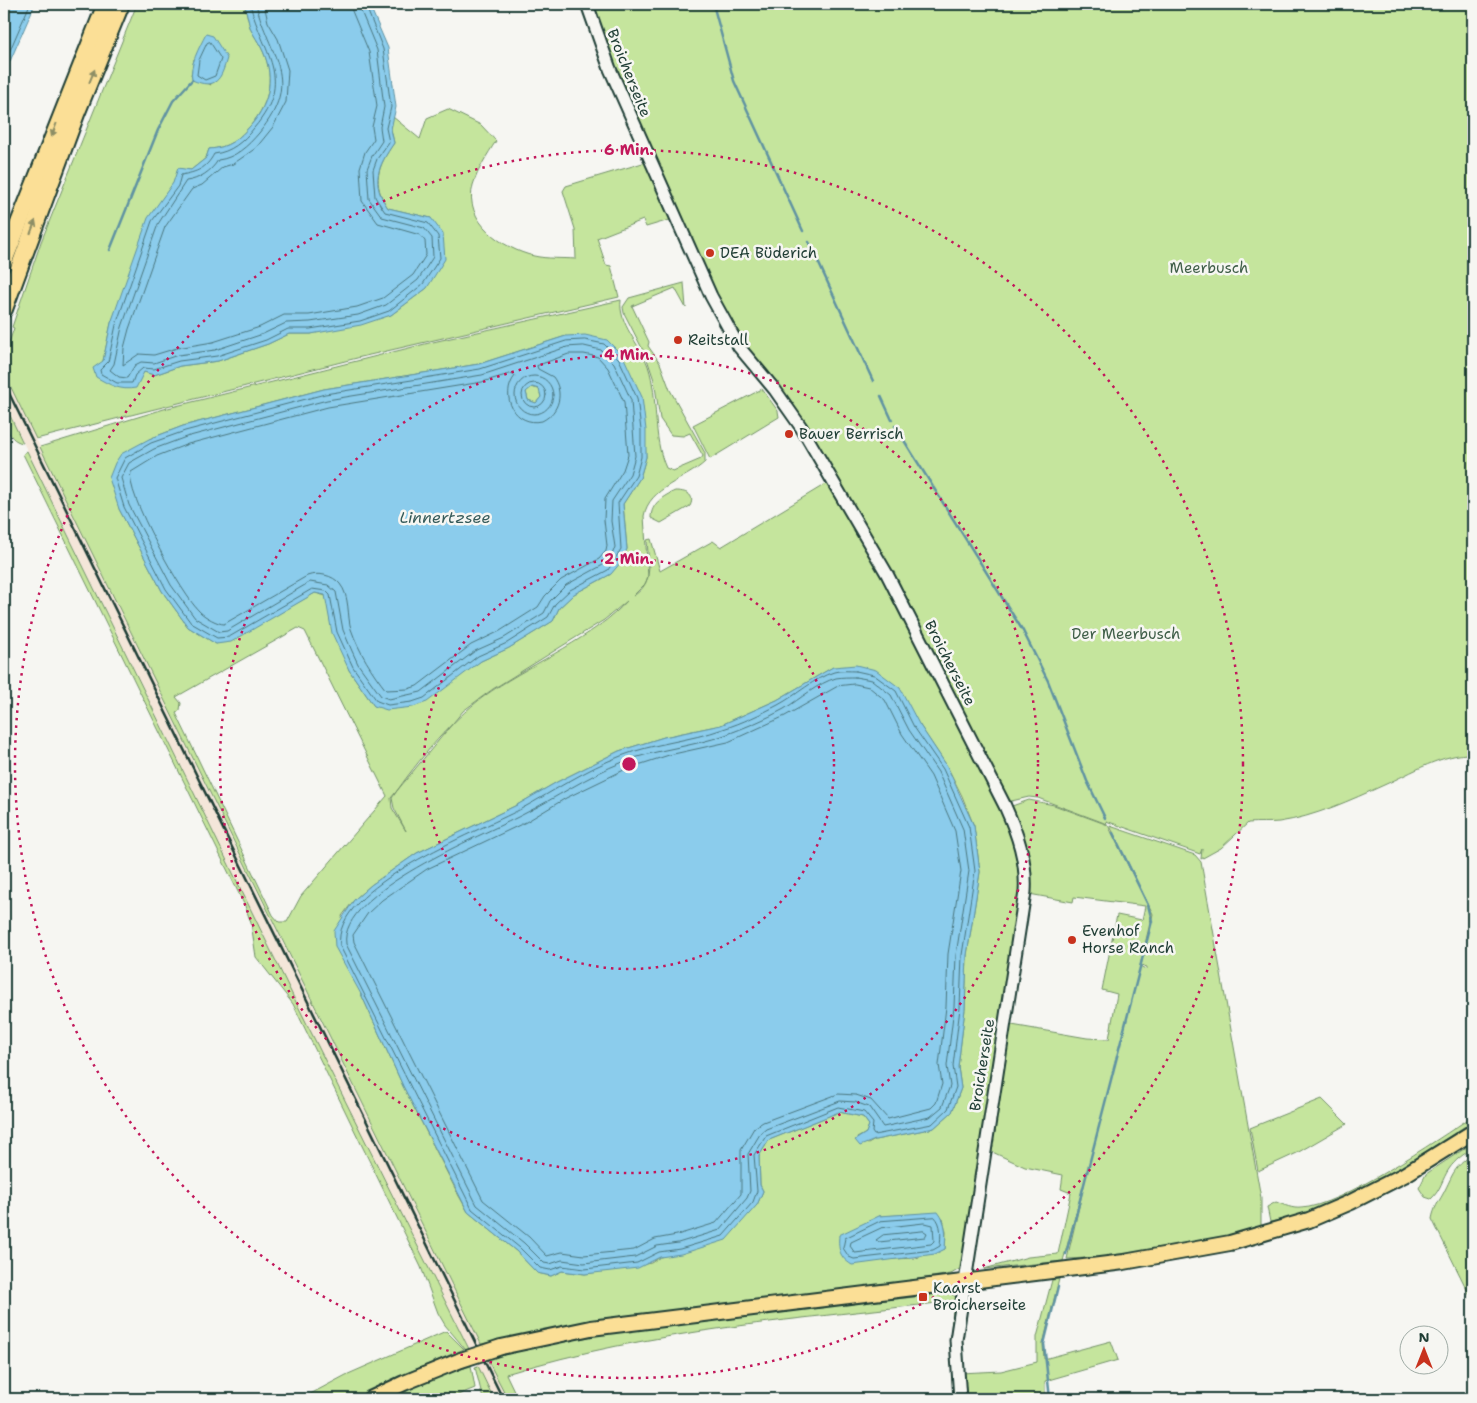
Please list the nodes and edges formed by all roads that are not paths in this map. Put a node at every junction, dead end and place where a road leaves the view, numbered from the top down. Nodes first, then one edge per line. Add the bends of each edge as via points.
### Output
1 (106, 4) edge
2 (121, 4) edge
3 (587, 4) edge
4 (10, 267) edge
5 (4, 310) edge
6 (1473, 1132) edge
7 (966, 1281) junction
8 (370, 1399) edge
9 (960, 1399) edge

1 -> 4 highway
4 -> 2 highway
3 - 7 street, Broicherseite via 610,69 711,296 739,347 801,427 887,574 1005,806 1021,845 1025,892
4 - 5 highway
6 - 7 main road via 1376,1190 1308,1220 1265,1234 1157,1257
7 - 8 main road, bridge via 591,1328 501,1347 461,1360
7 - 9 street, Broicherseite via 956,1340

